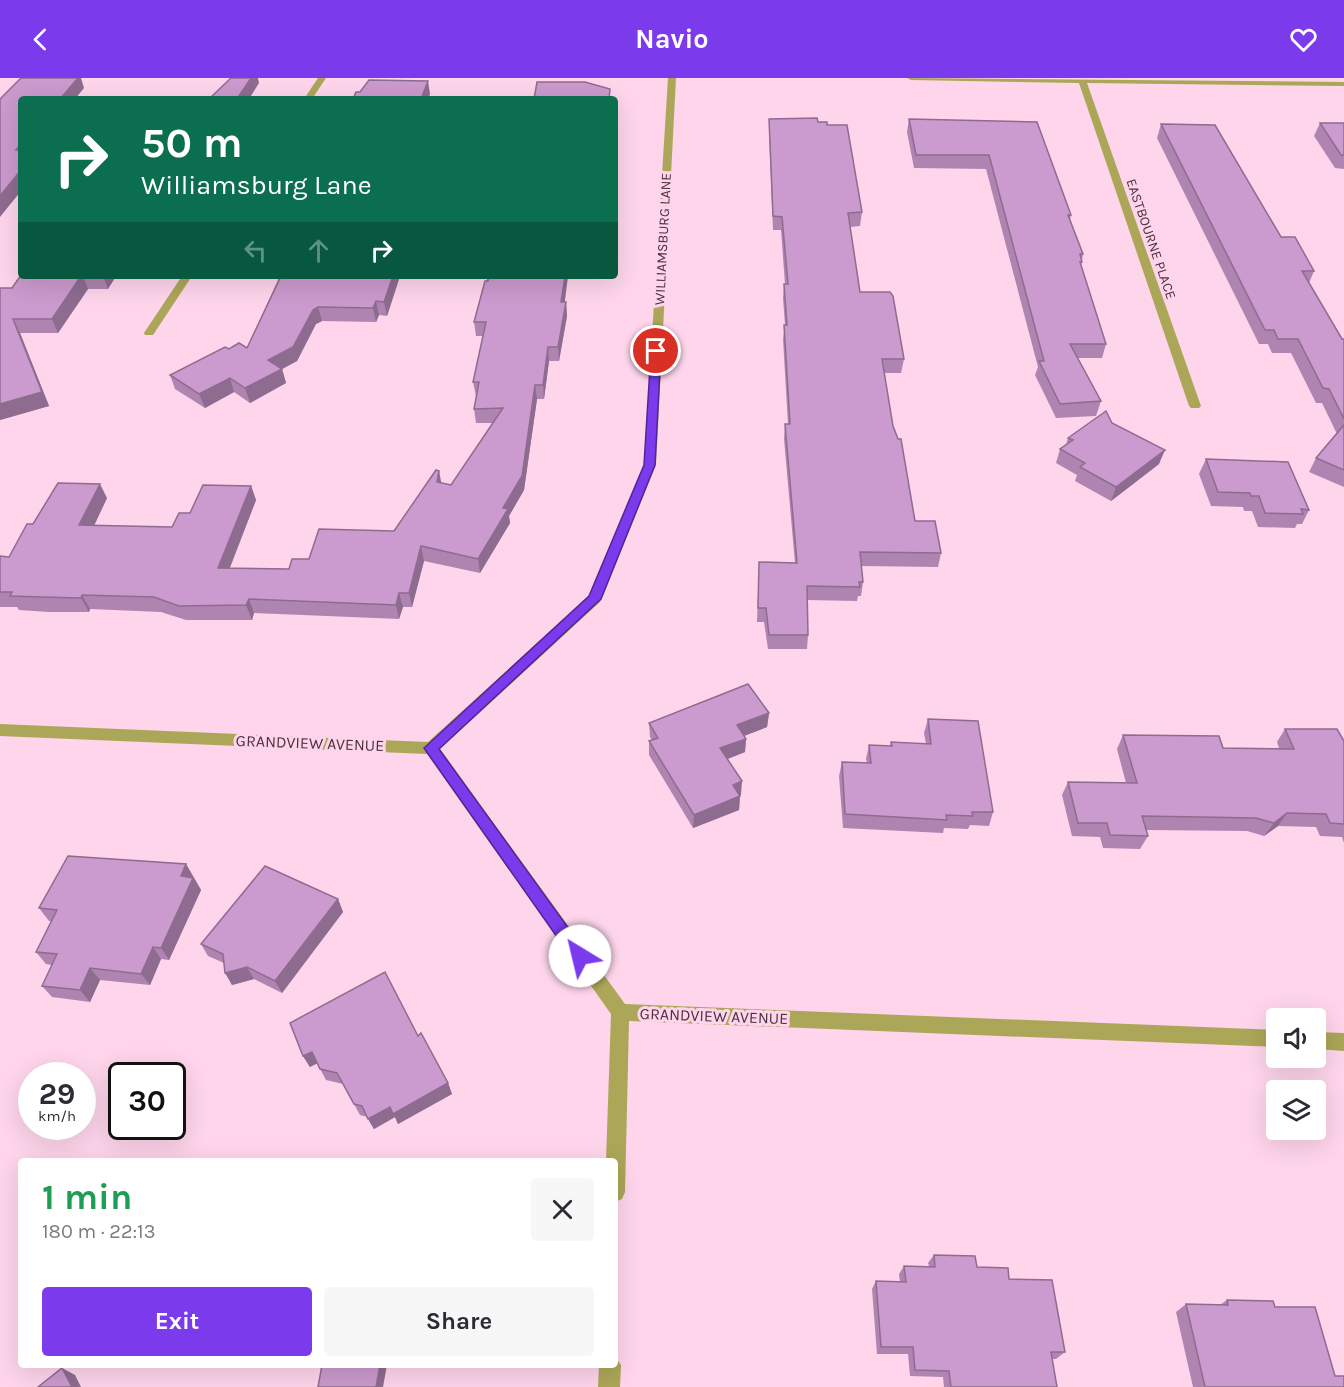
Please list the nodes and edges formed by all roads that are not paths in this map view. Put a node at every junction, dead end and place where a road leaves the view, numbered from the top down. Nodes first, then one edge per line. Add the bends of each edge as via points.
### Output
1 (322, 78) edge
2 (672, 78) edge
3 (911, 78) edge
4 (1082, 81) junction
5 (1344, 84) edge
6 (310, 96) edge
7 (185, 279) edge
8 (149, 333) dead end
9 (1195, 406) dead end
10 (0, 730) edge
11 (431, 748) junction
12 (620, 1012) junction
13 (1266, 1039) edge
14 (1326, 1041) edge
15 (1344, 1042) edge
16 (616, 1158) edge
17 (610, 1368) edge
18 (609, 1387) edge

1 - 6 street
2 - 11 street, WILLIAMSBURG LANE via 650,465 595,599
3 - 4 street
4 - 5 street
4 - 9 street, EASTBOURNE PLACE
7 - 8 street
10 - 11 street, GRANDVIEW AVENUE
11 - 12 street, GRANDVIEW AVENUE
12 - 13 street, GRANDVIEW AVENUE
12 - 16 street
14 - 15 street
17 - 18 street

